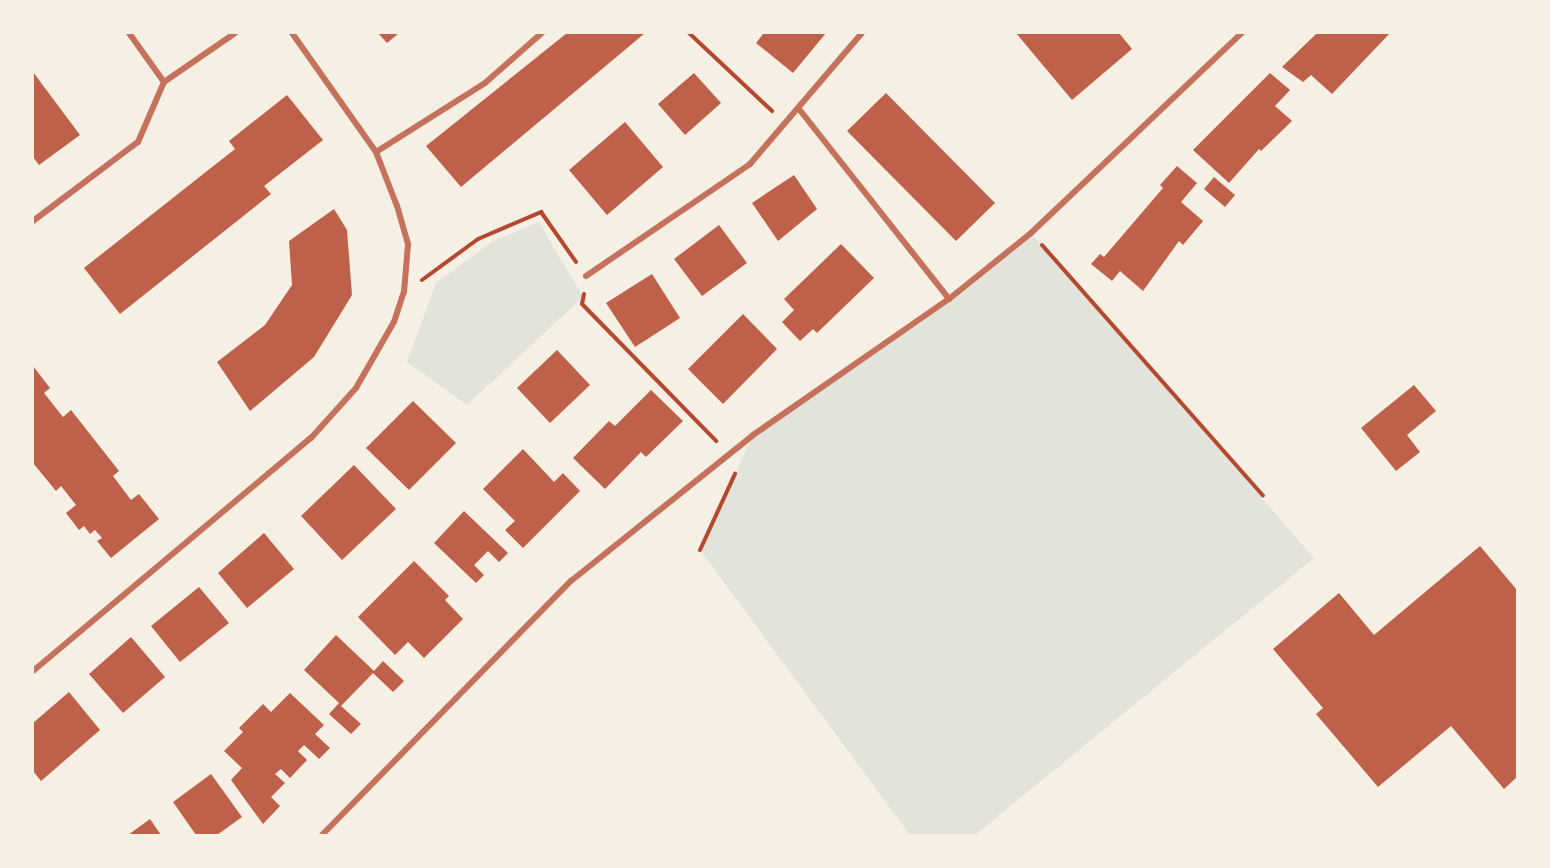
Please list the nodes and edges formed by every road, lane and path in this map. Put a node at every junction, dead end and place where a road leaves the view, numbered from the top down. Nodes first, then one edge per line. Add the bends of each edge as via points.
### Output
1 (129, 33) edge
2 (235, 33) edge
3 (292, 33) edge
4 (542, 33) edge
5 (689, 33) edge
6 (862, 33) edge
7 (1242, 33) edge
8 (164, 82) junction
9 (759, 98) dead end
10 (799, 109) junction
11 (376, 152) junction
12 (33, 221) edge
13 (1031, 233) junction
14 (586, 276) junction
15 (404, 292) junction
16 (948, 299) junction
17 (729, 454) junction
18 (738, 467) dead end
19 (1263, 496) dead end
20 (700, 550) dead end
21 (33, 671) edge
22 (322, 835) edge

1 - 8 street
2 - 8 street
3 - 11 street
4 - 11 street via 485,83
5 - 9 path
6 - 10 street
7 - 13 street
8 - 12 street via 138,142
10 - 14 street via 750,164
10 - 16 street
11 - 15 street via 408,244
13 - 16 street
13 - 19 path
14 - 15 path via 541,212 478,239
14 - 17 path via 582,304
15 - 21 street via 394,322 356,388 310,438
16 - 17 street
17 - 22 street via 571,581
18 - 20 path

